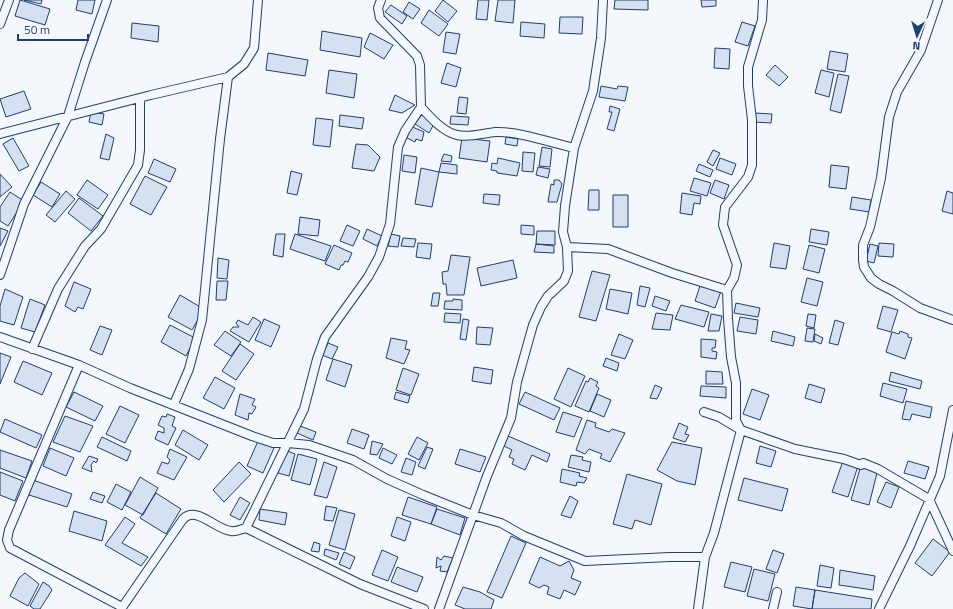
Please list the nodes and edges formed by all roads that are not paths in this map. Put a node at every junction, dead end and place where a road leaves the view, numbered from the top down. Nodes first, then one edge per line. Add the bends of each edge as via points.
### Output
1 (9, 0) edge
2 (107, 0) edge
3 (258, 0) edge
4 (381, 0) edge
5 (603, 0) edge
6 (763, 0) edge
7 (938, 0) edge
8 (0, 24) edge
9 (228, 78) junction
10 (140, 98) junction
11 (421, 107) junction
12 (68, 116) junction
13 (0, 134) edge
14 (574, 148) junction
15 (567, 247) junction
16 (0, 275) edge
17 (727, 290) junction
18 (953, 320) edge
19 (0, 337) edge
20 (32, 349) junction
21 (78, 366) junction
22 (174, 404) junction
23 (953, 410) edge
24 (704, 412) dead end
25 (741, 430) junction
26 (288, 442) junction
27 (928, 500) junction
28 (473, 515) junction
29 (246, 528) junction
30 (953, 550) edge
31 (705, 557) junction
32 (778, 592) dead end
33 (121, 608) edge
34 (424, 609) edge
35 (439, 609) edge
36 (698, 609) edge
37 (773, 609) edge
38 (879, 609) edge

1 - 8 street
2 - 12 street
3 - 9 street via 254,48 244,64
4 - 11 street via 378,8 380,18 417,56 420,65
5 - 14 street via 601,38 593,91
6 - 17 street via 762,20 748,67 752,165 748,178 725,208 723,225 737,265 734,278
7 - 18 street via 921,50 897,92 889,117 881,178 870,227 863,245 863,260 870,278 920,308
9 - 10 street
9 - 22 street via 202,320 189,369
10 - 12 street
10 - 20 street via 138,165 101,229 85,246 58,289
11 - 14 street via 433,120 456,135 497,132
11 - 26 street via 404,131 398,147 390,224 379,257 368,277 325,337 304,409
12 - 13 street
12 - 16 street via 24,204
14 - 15 street via 563,232
15 - 17 street via 608,249
15 - 28 street via 568,271 564,281 548,296 533,325 517,382 511,418
17 - 25 street via 731,357 736,383 736,421
19 - 20 street
20 - 21 street
21 - 22 street
21 - 33 street via 7,540 10,548
22 - 26 street via 273,443
23 - 27 street via 940,476
24 - 25 street via 720,417
25 - 27 street via 795,449 844,459 860,465 863,463 878,469
25 - 31 street via 714,533
26 - 28 street via 353,460 387,479
26 - 29 street
27 - 30 street
27 - 38 street via 910,546
28 - 31 street via 501,523 524,536 585,561
28 - 35 street
29 - 33 street via 233,532 195,515 186,516
29 - 34 street via 360,584
31 - 36 street
32 - 37 street

